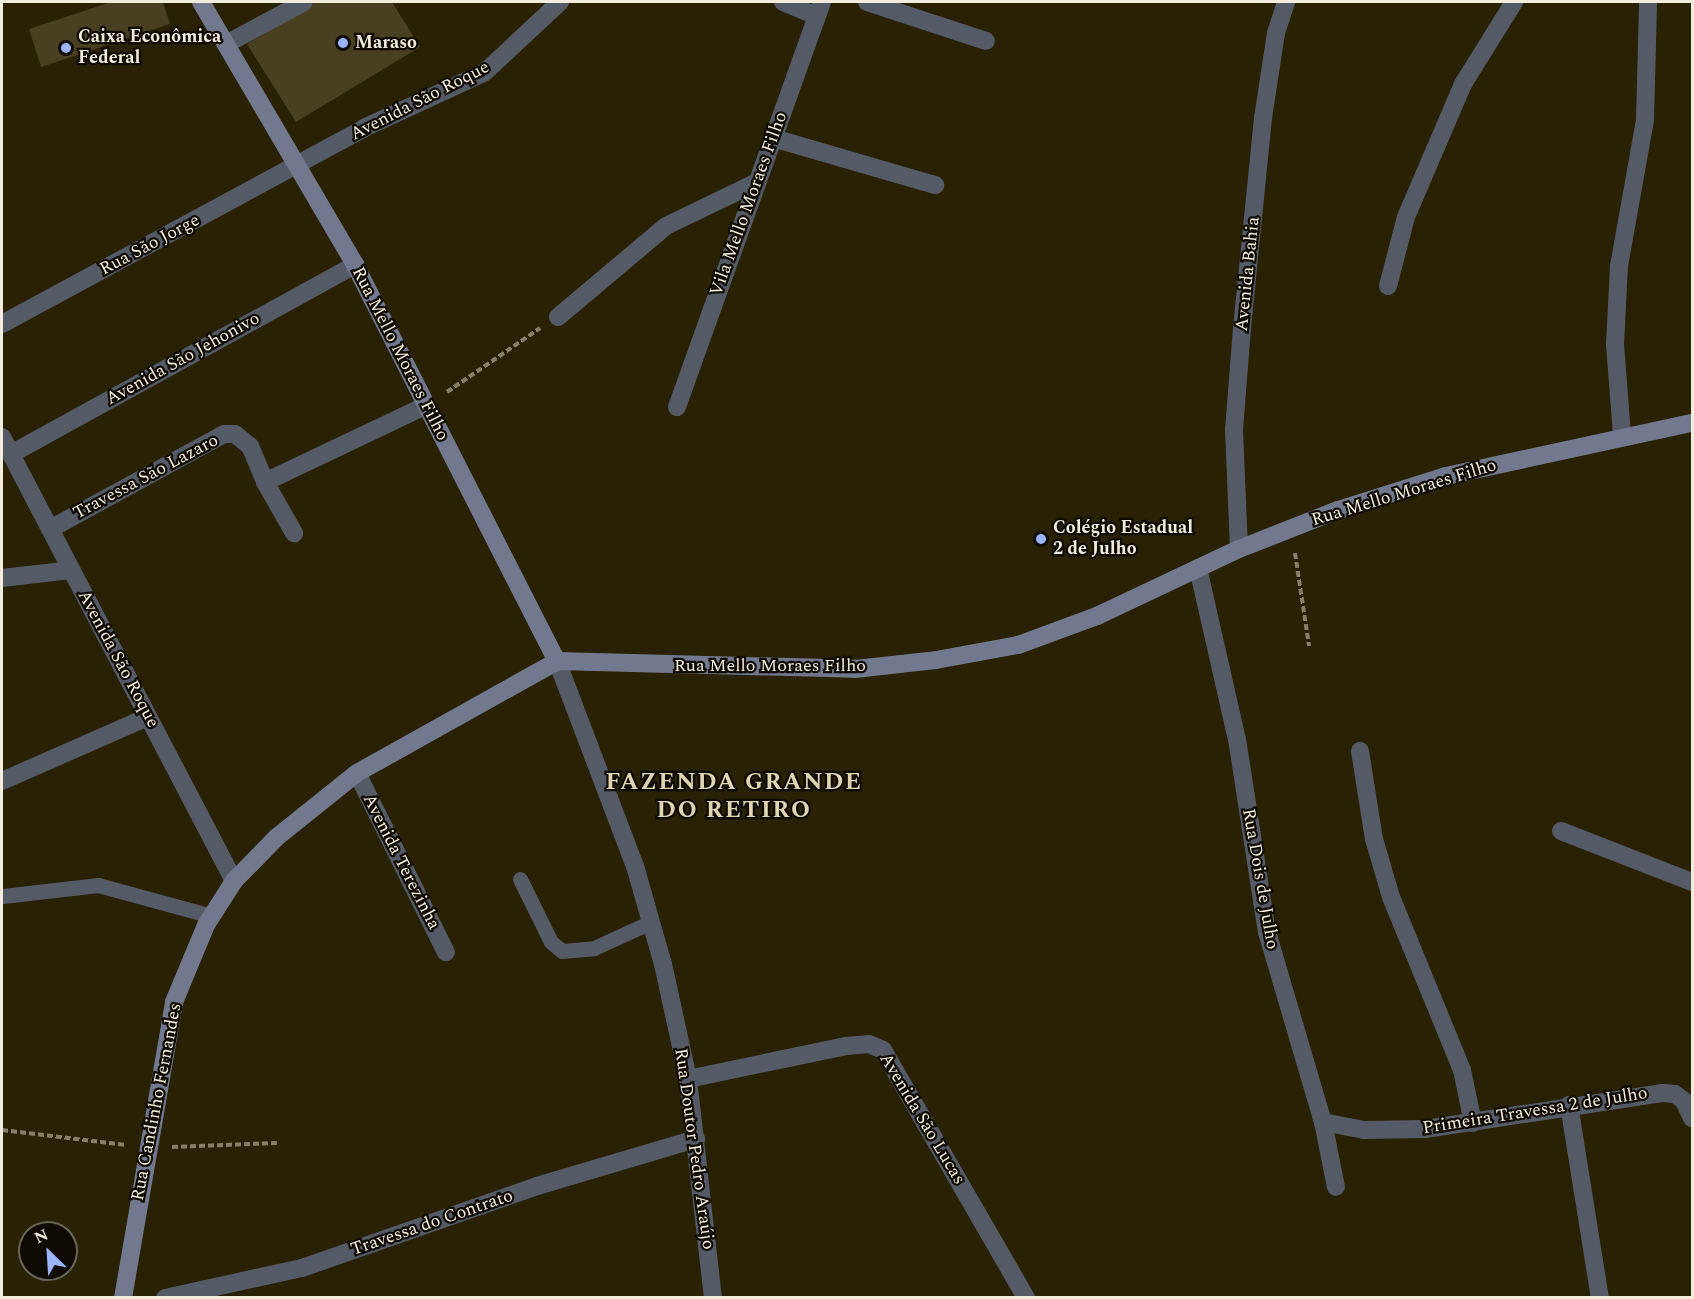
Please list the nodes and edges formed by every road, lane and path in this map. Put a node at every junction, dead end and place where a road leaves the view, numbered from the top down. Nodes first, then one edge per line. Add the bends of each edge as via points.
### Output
1 (201, 2) edge
2 (303, 2) edge
3 (560, 2) edge
4 (783, 2) edge
5 (867, 2) edge
6 (1286, 2) edge
7 (1514, 2) edge
8 (1648, 2) edge
9 (819, 9) edge
10 (986, 41) dead end
11 (228, 43) junction
12 (773, 138) junction
13 (299, 166) junction
14 (757, 182) junction
15 (935, 185) dead end
16 (355, 265) junction
17 (1388, 286) dead end
18 (558, 317) joint
19 (2, 324) edge
20 (427, 405) junction
21 (677, 407) dead end
22 (1692, 423) edge
23 (1622, 435) junction
24 (2, 437) edge
25 (11, 454) junction
26 (265, 482) junction
27 (1292, 528) junction
28 (50, 529) junction
29 (294, 533) dead end
30 (1239, 549) junction
31 (1198, 568) junction
32 (71, 570) junction
33 (2, 578) edge
34 (1309, 646) dead end
35 (557, 661) junction
36 (148, 717) junction
37 (1360, 751) dead end
38 (357, 773) junction
39 (2, 781) edge
40 (1561, 831) dead end
41 (520, 879) dead end
42 (234, 881) junction
43 (1692, 882) edge
44 (3, 896) dead end
45 (212, 916) junction
46 (651, 922) junction
47 (446, 952) dead end
48 (688, 1079) junction
49 (1569, 1105) junction
50 (1692, 1118) edge
51 (1323, 1122) junction
52 (1473, 1123) junction
53 (2, 1130) edge
54 (696, 1139) junction
55 (277, 1143) dead end
56 (119, 1144) dead end
57 (147, 1148) junction
58 (1336, 1186) dead end
59 (123, 1298) edge
60 (165, 1298) edge
61 (713, 1298) edge
62 (1026, 1298) edge
63 (1600, 1298) edge

1 - 11 main road, Rua Mello Moraes Filho
2 - 11 street
3 - 13 street, Avenida São Roque via 484,72 364,128
4 - 9 street
5 - 10 street
6 - 30 street, Avenida Bahia via 1275,33 1263,118 1242,328 1234,430
7 - 17 street via 1463,84 1406,217
8 - 23 street via 1645,120 1619,266 1615,345
9 - 12 street, Vila Mello Moraes Filho
11 - 13 main road, Rua Mello Moraes Filho
12 - 14 street, Vila Mello Moraes Filho
12 - 15 street
13 - 16 main road, Rua Mello Moraes Filho
13 - 19 street, Rua São Jorge
14 - 18 street via 666,225
14 - 21 street, Vila Mello Moraes Filho
16 - 20 main road, Rua Mello Moraes Filho
16 - 25 street, Avenida São Jehonivo
18 - 20 path
20 - 26 street
20 - 35 main road, Rua Mello Moraes Filho
22 - 23 main road, Rua Mello Moraes Filho
23 - 27 main road, Rua Mello Moraes Filho via 1446,476
24 - 25 street, Avenida São Roque
25 - 28 street, Avenida São Roque
26 - 28 street, Travessa São Lazaro via 250,446 235,434 224,434
26 - 29 street, Travessa São Lazaro
27 - 30 main road, Rua Mello Moraes Filho
27 - 34 path
28 - 32 street, Avenida São Roque
30 - 31 main road, Rua Mello Moraes Filho
31 - 35 main road, Rua Mello Moraes Filho via 1097,616 1018,645 936,660 855,669
31 - 51 street, Rua Dois de Julho via 1237,739 1267,932
32 - 33 street
32 - 36 street, Avenida São Roque
35 - 38 main road, Rua Candinho Fernandes
35 - 46 street, Rua Doutor Pedro Araújo via 602,773
36 - 39 street
36 - 42 street, Avenida São Roque
37 - 52 street via 1374,839 1391,897 1462,1070
38 - 42 main road, Rua Candinho Fernandes via 277,837
38 - 47 street, Avenida Terezinha
40 - 43 street
41 - 46 lane via 541,925 562,951 594,948
42 - 45 main road, Rua Candinho Fernandes
44 - 45 lane via 98,885
45 - 57 main road, Rua Candinho Fernandes via 174,1002
46 - 48 street, Rua Doutor Pedro Araújo
48 - 54 street, Rua Doutor Pedro Araújo
48 - 62 street, Avenida São Lucas via 846,1046 869,1044 883,1050
49 - 50 street, Primeira Travessa 2 de Julho via 1650,1093 1674,1094 1684,1101
49 - 52 street, Primeira Travessa 2 de Julho
49 - 63 street
51 - 52 street, Primeira Travessa 2 de Julho via 1364,1130
51 - 58 street, Rua Dois de Julho
53 - 56 path
54 - 60 street, Travessa do Contrato via 537,1186 302,1268
54 - 61 street, Rua Doutor Pedro Araújo
55 - 57 path
57 - 59 main road, Rua Candinho Fernandes

